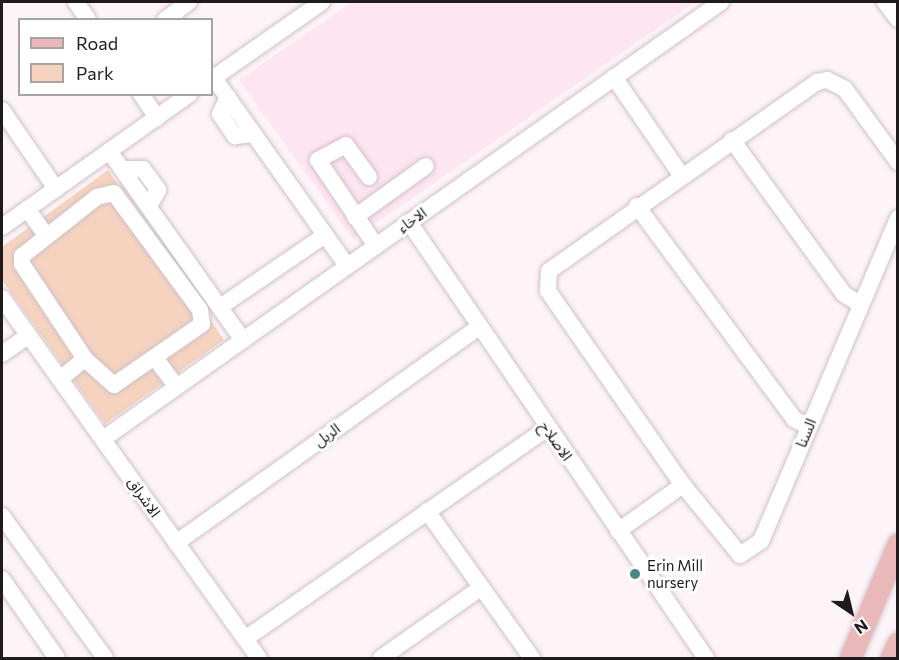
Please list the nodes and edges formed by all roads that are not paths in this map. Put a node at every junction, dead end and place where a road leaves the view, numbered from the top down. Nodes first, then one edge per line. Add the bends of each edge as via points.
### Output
1 (76, 2) edge
2 (189, 2) edge
3 (322, 2) edge
4 (721, 2) edge
5 (885, 2) edge
6 (87, 18) edge
7 (168, 18) edge
8 (897, 19) edge
9 (614, 77) junction
10 (213, 79) edge
11 (142, 96) edge
12 (187, 96) edge
13 (2, 110) edge
14 (157, 118) junction
15 (732, 140) junction
16 (110, 152) junction
17 (897, 162) edge
18 (426, 166) dead end
19 (681, 175) junction
20 (369, 177) dead end
21 (56, 189) junction
22 (637, 206) junction
23 (27, 209) junction
24 (151, 210) junction
25 (355, 217) junction
26 (897, 218) edge
27 (409, 222) junction
28 (139, 224) junction
29 (2, 227) edge
30 (45, 234) junction
31 (325, 234) junction
32 (376, 246) junction
33 (347, 266) junction
34 (207, 290) junction
35 (2, 298) edge
36 (194, 300) junction
37 (861, 305) junction
38 (220, 307) junction
39 (477, 327) junction
40 (28, 336) junction
41 (243, 340) junction
42 (2, 354) edge
43 (155, 358) junction
44 (85, 359) junction
45 (60, 379) junction
46 (177, 387) junction
47 (809, 427) junction
48 (547, 428) junction
49 (103, 439) junction
50 (682, 485) junction
51 (426, 511) junction
52 (2, 516) edge
53 (618, 531) junction
54 (176, 543) junction
55 (897, 544) edge
56 (2, 579) edge
57 (482, 587) junction
58 (245, 639) junction
59 (897, 643) edge
60 (57, 658) edge
61 (105, 658) edge
62 (260, 658) edge
63 (381, 658) edge
64 (532, 658) edge
65 (706, 658) edge
66 (850, 658) edge
67 (891, 658) edge

1 - 6 street
2 - 7 street
3 - 10 street
4 - 9 street, الاخاء
5 - 8 street
9 - 19 street
9 - 27 street, الاخاء via 442,189
10 - 31 street
11 - 14 street
12 - 14 street
13 - 21 street
14 - 16 street
15 - 17 street, السنا via 827,80 845,89
15 - 19 street, السنا
15 - 37 street via 844,294
16 - 21 street
16 - 24 street
18 - 25 street
19 - 22 street, السنا
20 - 25 street via 346,145 318,160
21 - 23 street
22 - 47 street via 794,419
22 - 50 street, السنا via 558,263 546,282
23 - 29 street
23 - 30 street
24 - 28 street
24 - 34 street
25 - 32 street
26 - 37 street, السنا
27 - 32 street, الاخاء
27 - 39 street, الاصلاح
28 - 30 street via 120,197 108,192
28 - 36 street
30 - 44 street via 26,249 22,264
31 - 33 street
31 - 38 street
32 - 33 street, الاخاء
33 - 41 street, الاخاء
34 - 36 street
34 - 38 street
35 - 40 street, الاشراق
36 - 43 street via 202,324
37 - 47 street, السنا
38 - 41 street
39 - 48 street, الاصلاح
39 - 54 street, الربل
40 - 42 street
40 - 45 street, الاشراق
41 - 46 street, الاخاء
43 - 44 street via 114,385
43 - 46 street
44 - 45 street
45 - 49 street, الاشراق
46 - 49 street, الاخاء
47 - 50 street, السنا via 761,541 748,553 733,550
48 - 51 street
48 - 53 street, الاصلاح
49 - 54 street, الاشراق
50 - 53 street
51 - 57 street
51 - 58 street
52 - 61 street
53 - 65 street, الاصلاح
54 - 58 street, الاشراق
55 - 66 main road
56 - 60 street
57 - 63 street
57 - 64 street
58 - 62 street, الاشراق
59 - 67 main road

